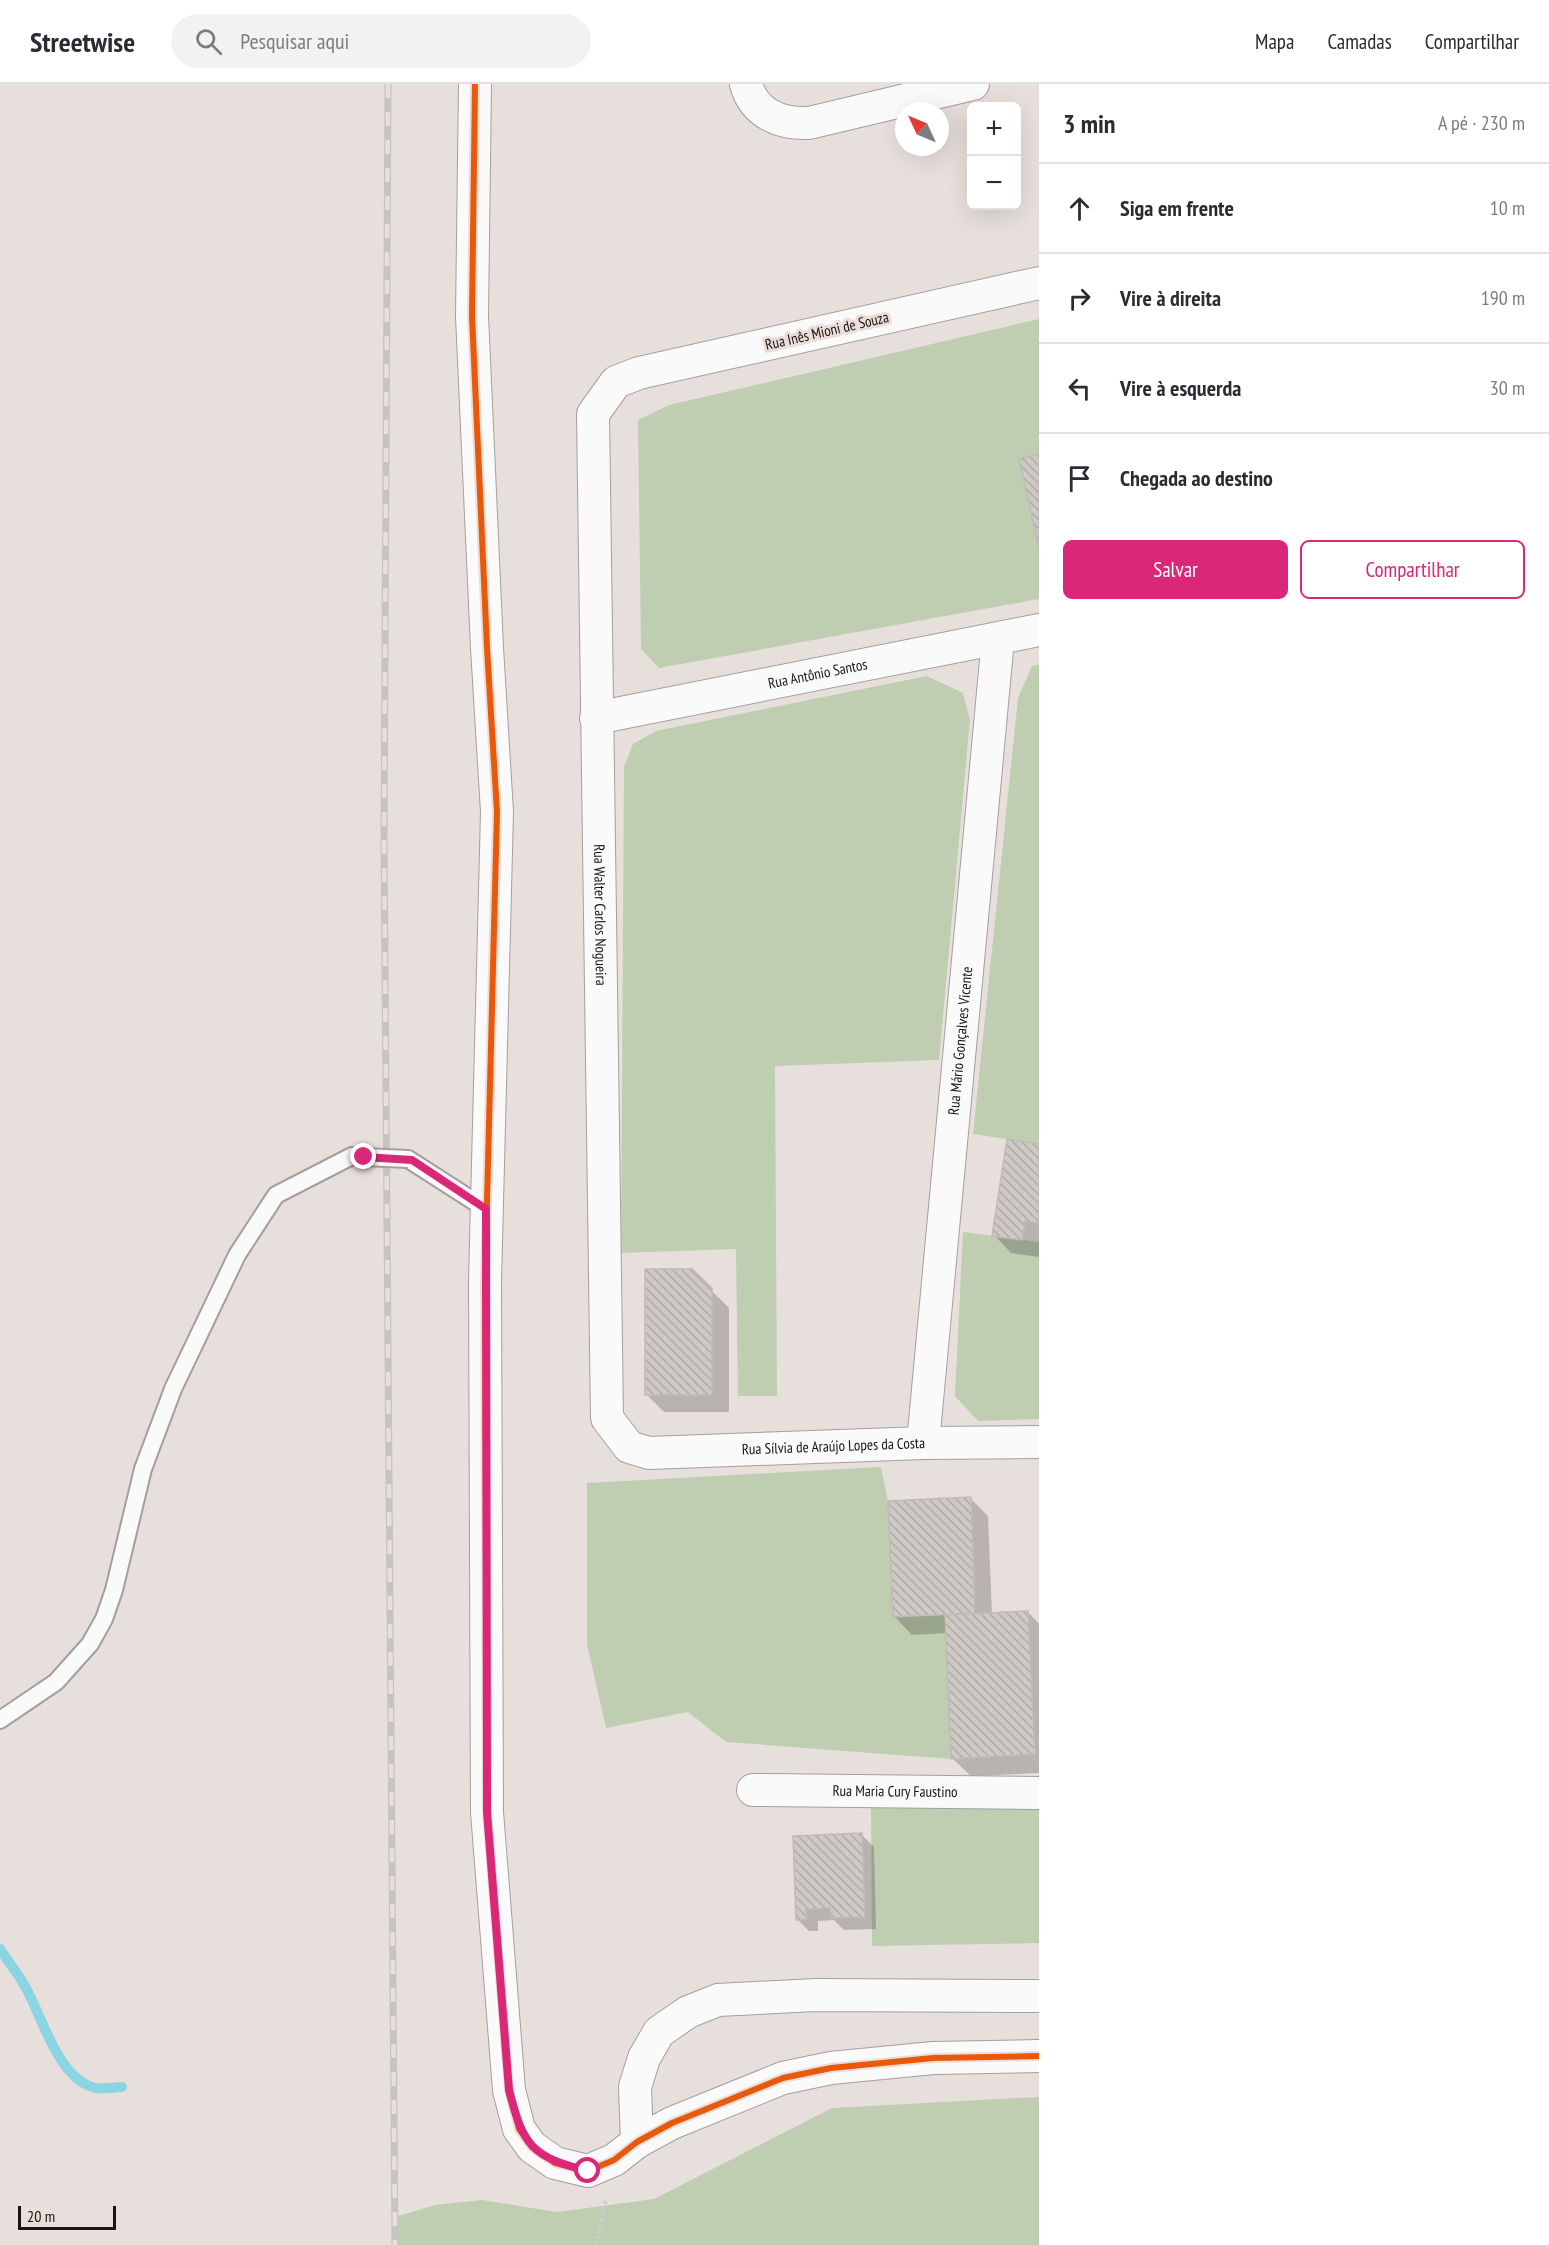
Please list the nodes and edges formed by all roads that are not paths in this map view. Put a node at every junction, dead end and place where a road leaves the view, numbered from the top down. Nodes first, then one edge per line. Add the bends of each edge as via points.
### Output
1 (476, 84) edge
2 (746, 84) edge
3 (973, 84) edge
4 (1039, 283) edge
5 (616, 382) joint
6 (1039, 630) edge
7 (998, 639) junction
8 (596, 718) junction
9 (486, 1209) junction
10 (1039, 1442) edge
11 (923, 1443) junction
12 (629, 1448) joint
13 (0, 1720) edge
14 (753, 1790) dead end
15 (1039, 1793) edge
16 (1039, 1996) edge
17 (1039, 2056) edge
18 (626, 2151) junction

1 - 9 street via 472,315 497,812
2 - 3 street via 773,118 809,123
4 - 5 street, Rua Inês Mioni de Souza via 639,373
5 - 8 street, Rua Walter Carlos Nogueira via 593,414
6 - 7 street, Rua Antônio Santos
7 - 8 street, Rua Antônio Santos
7 - 11 street, Rua Mário Gonçalves Vicente
8 - 12 street, Rua Walter Carlos Nogueira via 606,1418
9 - 13 lane, bridge via 408,1159 352,1156 276,1195 237,1255 173,1389 143,1468 104,1619 90,1644 56,1682
9 - 18 street via 487,1812 509,2090 519,2129 532,2147 555,2163 588,2171
10 - 11 street, Rua Sílvia de Araújo Lopes da Costa
11 - 12 street, Rua Sílvia de Araújo Lopes da Costa via 649,1453
14 - 15 street, Rua Maria Cury Faustino
16 - 18 street via 815,1995 718,2000 688,2012 659,2032 644,2058 635,2087
17 - 18 street via 933,2058 831,2067 783,2078 672,2123

